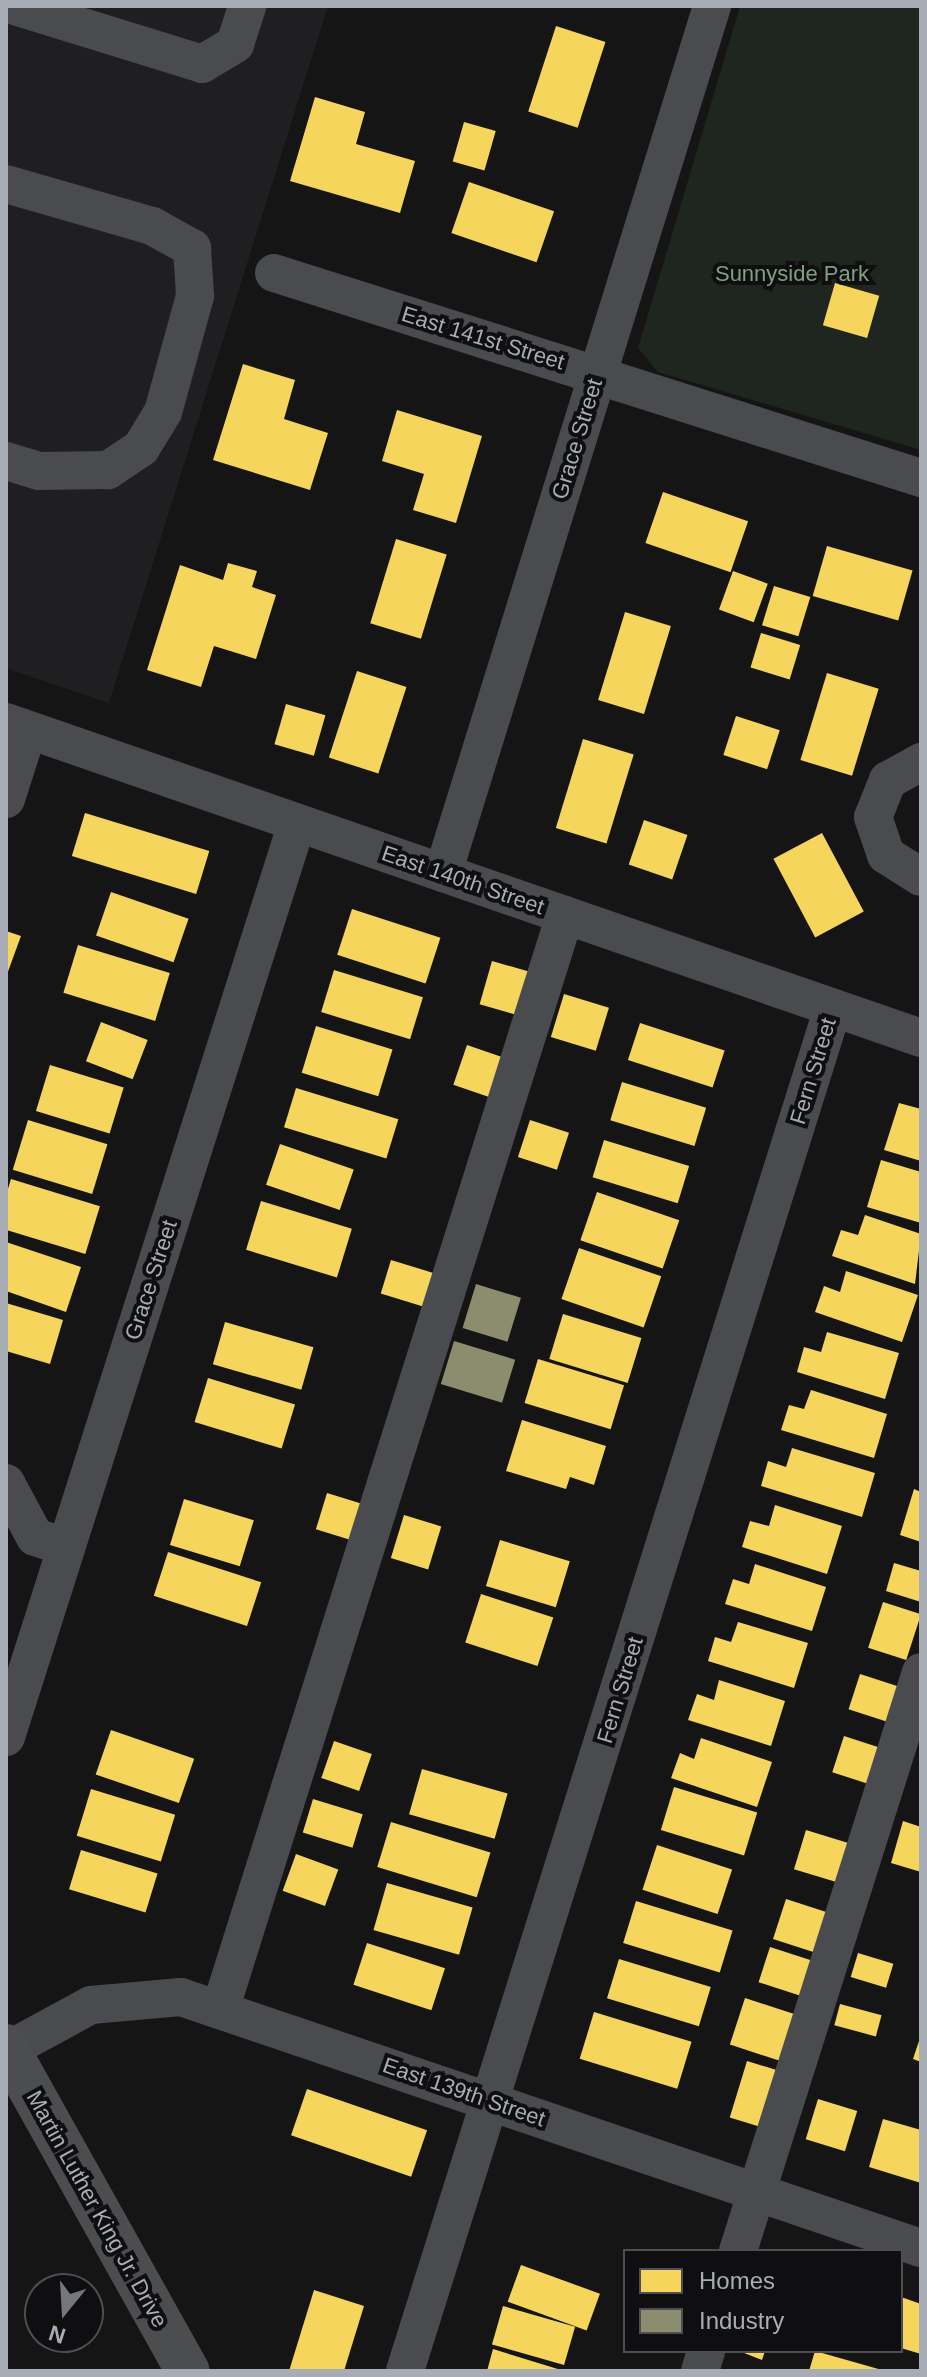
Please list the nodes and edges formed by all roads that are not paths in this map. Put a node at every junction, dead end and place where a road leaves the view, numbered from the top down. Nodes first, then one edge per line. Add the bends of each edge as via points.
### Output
1 (15, 6) edge
2 (247, 6) edge
3 (712, 6) edge
4 (6, 184) edge
5 (274, 273) dead end
6 (597, 373) junction
7 (6, 461) edge
8 (921, 478) edge
9 (17, 726) edge
10 (921, 762) edge
11 (6, 799) edge
12 (297, 823) junction
13 (443, 873) junction
14 (921, 877) edge
15 (565, 915) junction
16 (833, 1008) junction
17 (921, 1038) edge
18 (6, 1483) edge
19 (66, 1547) junction
20 (921, 1672) edge
21 (6, 1737) edge
22 (220, 2010) junction
23 (7, 2048) edge
24 (492, 2101) junction
25 (756, 2192) junction
26 (921, 2248) edge
27 (739, 2249) edge
28 (188, 2371) edge
29 (405, 2371) edge

1 - 2 street via 202,64 235,44
3 - 6 street, Grace Street
4 - 7 street via 152,226 192,248 195,296 163,412 141,448 108,470 39,471
5 - 6 street, East 141st Street
6 - 8 street, East 141st Street
6 - 13 street, Grace Street
9 - 11 street
9 - 12 street, East 140th Street
10 - 14 street via 888,780 873,817 886,855
12 - 13 street, East 140th Street
12 - 19 street, Grace Street
13 - 15 street, East 140th Street
15 - 16 street, East 140th Street
15 - 22 street
16 - 17 street, East 140th Street
16 - 24 street, Fern Street
18 - 19 street via 35,1537
19 - 21 street, Grace Street
20 - 25 street
22 - 23 street, East 139th Street via 181,1997 91,2005
22 - 24 street, East 139th Street
23 - 28 main road, Martin Luther King Jr. Drive
24 - 25 street, East 139th Street
24 - 29 street, Fern Street
25 - 26 street, East 139th Street
25 - 27 street

